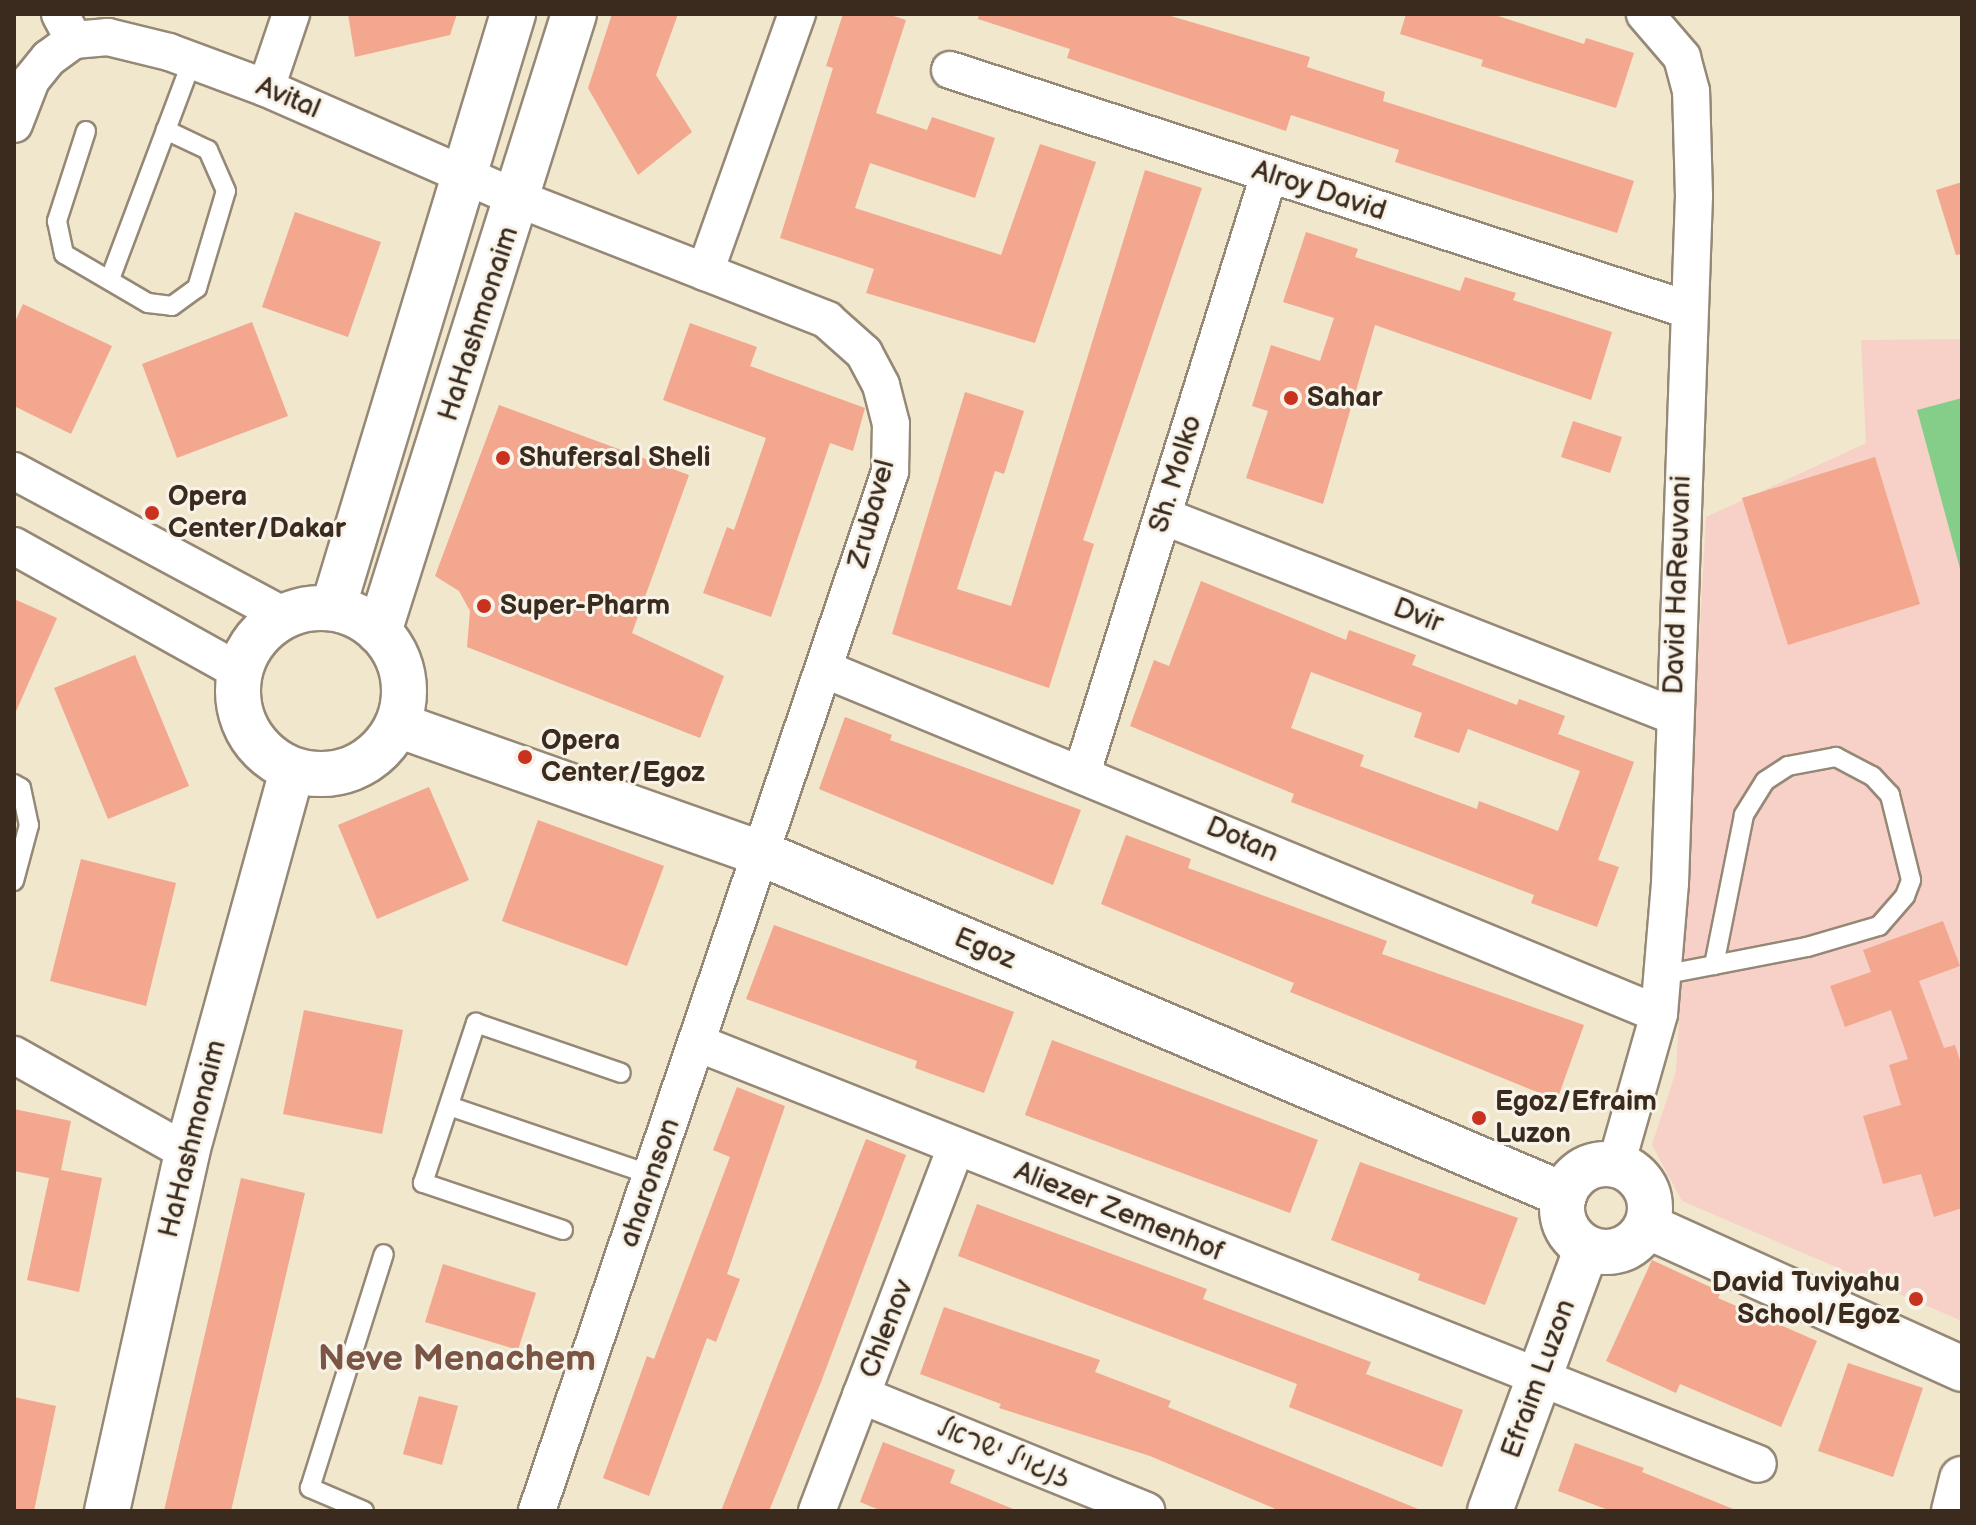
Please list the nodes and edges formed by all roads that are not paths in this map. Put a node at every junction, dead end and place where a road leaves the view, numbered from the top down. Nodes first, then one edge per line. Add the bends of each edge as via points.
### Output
1 (291, 14) edge
2 (513, 14) edge
3 (574, 14) edge
4 (797, 14) edge
5 (1645, 14) edge
6 (67, 27) edge
7 (192, 61) junction
8 (950, 70) dead end
9 (266, 88) junction
10 (14, 124) edge
11 (166, 130) junction
12 (86, 131) dead end
13 (465, 175) junction
14 (1269, 175) junction
15 (519, 199) junction
16 (705, 272) junction
17 (110, 279) junction
18 (1689, 310) junction
19 (14, 471) edge
20 (1163, 516) junction
21 (14, 546) edge
22 (333, 608) junction
23 (284, 616) junction
24 (379, 632) junction
25 (824, 669) junction
26 (239, 671) junction
27 (1672, 715) junction
28 (398, 725) junction
29 (292, 770) junction
30 (1082, 773) junction
31 (14, 784) edge
32 (760, 853) junction
33 (14, 881) edge
34 (1714, 965) junction
35 (1662, 975) junction
36 (1659, 1014) junction
37 (700, 1044) junction
38 (14, 1055) edge
39 (621, 1073) dead end
40 (449, 1106) junction
41 (956, 1147) junction
42 (187, 1152) junction
43 (1616, 1165) junction
44 (652, 1175) junction
45 (1564, 1195) junction
46 (1647, 1226) junction
47 (563, 1230) dead end
48 (1587, 1248) junction
49 (384, 1254) dead end
50 (1962, 1369) edge
51 (1538, 1381) junction
52 (861, 1395) junction
53 (1758, 1464) dead end
54 (1962, 1479) edge
55 (107, 1511) edge
56 (364, 1511) edge
57 (537, 1511) edge
58 (817, 1511) edge
59 (1146, 1511) edge
60 (1490, 1511) edge
61 (1954, 1511) edge

1 - 9 street
2 - 13 street, HaHashmonaim
3 - 15 street, HaHashmonaim
4 - 16 street
5 - 18 street, David HaReuvani via 1682,57 1691,91 1695,146
6 - 7 street, Avital
6 - 10 street via 31,80
7 - 9 street, Avital
7 - 11 lane
8 - 14 street, Alroy David
9 - 13 street, Avital
11 - 17 lane
11 - 17 lane via 208,150 226,191 197,288 172,306 148,303
12 - 17 lane via 57,221 64,254
13 - 15 street, Avital
13 - 22 street, HaHashmonaim
14 - 18 street, Alroy David
14 - 20 street, Sh. Molko
15 - 16 street, Zrubavel
15 - 24 street, HaHashmonaim
16 - 25 street, Zrubavel via 827,320 864,353 881,385 891,424 890,472
18 - 27 street, David HaReuvani
19 - 23 street
20 - 27 street, Dvir
20 - 30 street, Sh. Molko
21 - 26 street
22 - 23 street
22 - 24 street
23 - 26 street via 248,648
24 - 28 street via 403,676
25 - 30 street, Dotan
25 - 32 street, Zrubavel
26 - 29 street via 242,719 271,759
27 - 35 street, David HaReuvani via 1670,883
28 - 29 street via 387,743 354,769 334,775
28 - 32 street, Egoz
29 - 42 street, HaHashmonaim
30 - 36 street, Dotan
31 - 33 lane via 21,788 29,825
32 - 37 street, aharonson
32 - 45 street, Egoz
34 - 34 lane via 1879,926 1905,896 1911,880 1898,824 1890,795 1872,776 1836,757 1788,766 1765,781 1744,815
34 - 35 lane
35 - 36 street, David HaReuvani
36 - 43 street, David HaReuvani
37 - 41 street, Aliezer Zemenhof
37 - 44 street, aharonson
38 - 42 street
39 - 40 lane via 476,1023
40 - 44 lane
40 - 47 lane via 423,1183
41 - 51 street, Aliezer Zemenhof
41 - 52 street, Chlenov
42 - 55 street, HaHashmonaim
43 - 45 street via 1590,1167
43 - 46 street via 1646,1188
44 - 57 street, aharonson
45 - 48 street via 1566,1226
46 - 48 street via 1635,1242 1617,1251
46 - 50 street
48 - 51 street, Efraim Luzon
49 - 56 lane via 310,1488
51 - 53 street, Aliezer Zemenhof
51 - 60 street, Efraim Luzon
52 - 58 street, Chlenov
52 - 59 street, זנגויל ישראל
54 - 61 street

